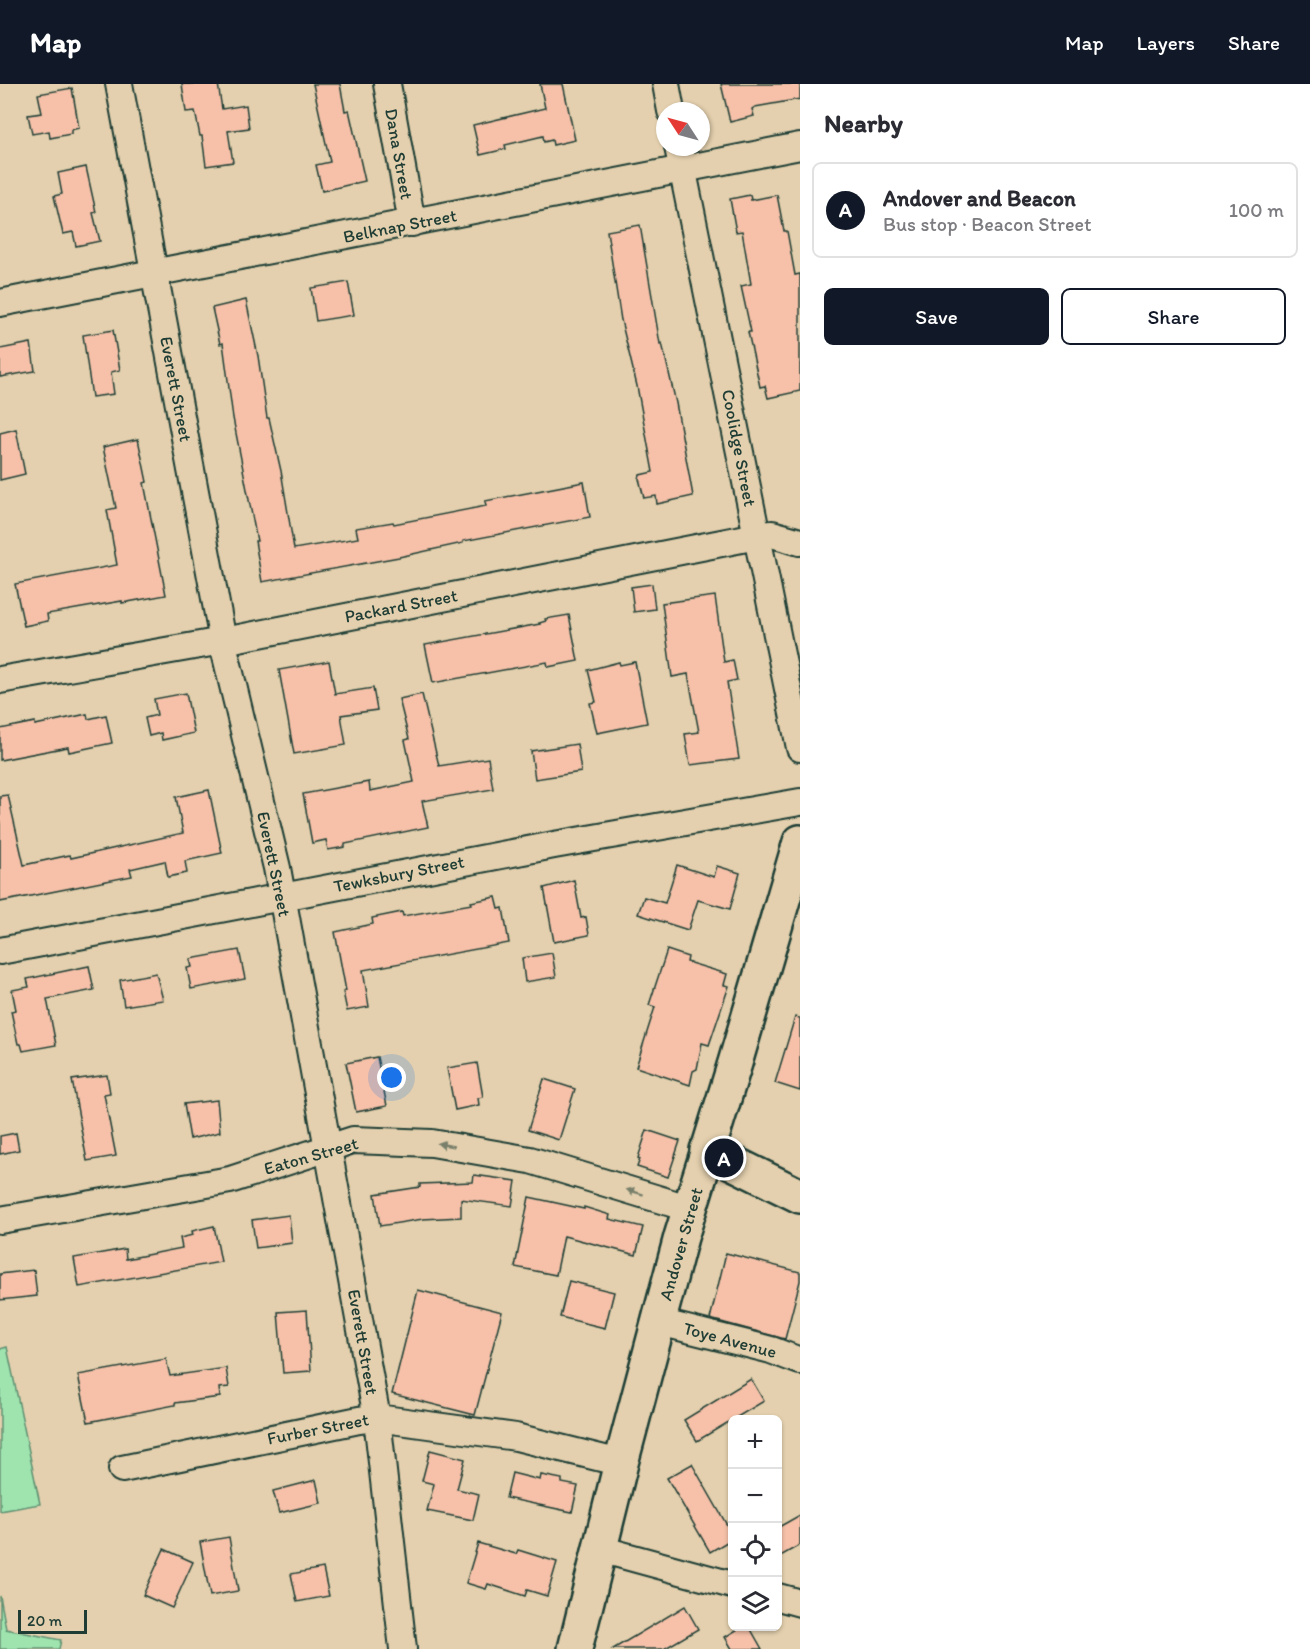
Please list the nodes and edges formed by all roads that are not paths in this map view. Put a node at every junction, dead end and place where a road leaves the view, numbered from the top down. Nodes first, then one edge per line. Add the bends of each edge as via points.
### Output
1 (119, 84) edge
2 (387, 84) edge
3 (666, 84) edge
4 (669, 102) edge
5 (800, 146) edge
6 (681, 158) edge
7 (412, 224) junction
8 (154, 273) junction
9 (0, 303) edge
10 (757, 536) junction
11 (800, 542) edge
12 (222, 641) junction
13 (0, 680) edge
14 (800, 748) edge
15 (800, 802) edge
16 (800, 842) edge
17 (282, 897) junction
18 (0, 951) edge
19 (328, 1148) junction
20 (707, 1150) junction
21 (800, 1196) edge
22 (690, 1209) junction
23 (0, 1220) edge
24 (659, 1322) junction
25 (800, 1361) edge
26 (378, 1418) junction
27 (621, 1463) junction
28 (122, 1469) dead end
29 (600, 1549) junction
30 (728, 1584) edge
31 (782, 1598) edge
32 (800, 1603) edge
33 (403, 1649) edge
34 (575, 1649) edge

1 - 8 street, Everett Street
2 - 7 street, Dana Street
3 - 4 street
5 - 6 street, Belknap Street
6 - 7 street, Belknap Street
6 - 10 street, Coolidge Street
7 - 8 street, Belknap Street
8 - 9 street, Belknap Street
8 - 12 street, Everett Street
10 - 11 street, Packard Street via 772,534
10 - 12 street, Packard Street
10 - 14 street, Coolidge Street
12 - 13 street, Packard Street
12 - 17 street, Everett Street
15 - 17 street, Tewksbury Street
16 - 20 main road, Andover Street
17 - 18 street, Tewksbury Street
17 - 19 street, Everett Street
22 -> 19 street, Eaton Street via 530,1160 432,1143 353,1140
19 - 23 street, Eaton Street via 230,1180
19 - 26 street, Everett Street
20 - 21 main road
20 - 22 main road, Andover Street
22 - 24 main road, Andover Street
24 - 25 street, Toye Avenue
24 - 27 main road, Andover Street
26 - 27 street, Furber Street via 516,1437
26 - 28 street, Furber Street
26 - 33 street, Everett Street
27 - 29 main road, Andover Street
29 - 30 street
29 - 34 main road, Andover Street
31 - 32 street

